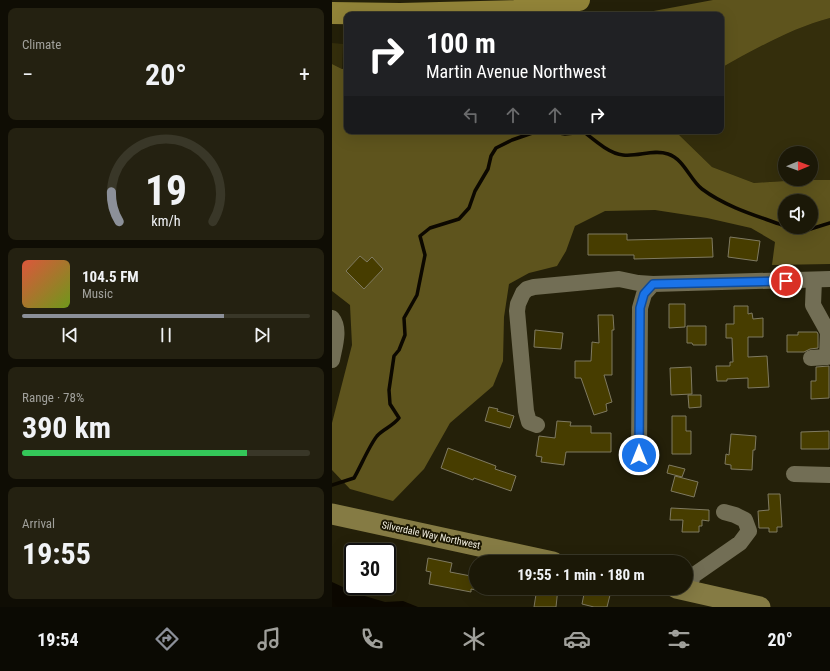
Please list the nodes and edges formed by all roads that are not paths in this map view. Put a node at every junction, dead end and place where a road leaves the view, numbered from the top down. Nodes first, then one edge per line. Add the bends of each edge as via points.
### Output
1 (579, 0) edge
2 (515, 11) junction
3 (477, 12) edge
4 (510, 12) edge
5 (332, 13) edge
6 (344, 13) edge
7 (332, 28) edge
8 (344, 28) edge
9 (830, 279) edge
10 (814, 280) junction
11 (653, 284) junction
12 (332, 318) edge
13 (829, 345) edge
14 (811, 358) dead end
15 (332, 360) edge
16 (537, 425) dead end
17 (639, 455) dead end
18 (794, 474) dead end
19 (830, 475) edge
20 (724, 512) dead end
21 (332, 514) edge
22 (521, 555) edge
23 (693, 576) edge
24 (693, 592) edge
25 (760, 607) edge

1 - 2 highway
2 - 3 highway
2 - 4 highway
5 - 6 highway
7 - 8 highway
9 - 10 street
10 - 11 street
10 - 13 street via 814,305 828,332
11 - 16 street via 619,279 527,289 520,299 517,311 526,411 529,422
11 - 17 street via 644,294 640,308
12 - 15 street via 337,336
13 - 14 street via 827,357
18 - 19 street
20 - 23 street via 745,520 749,531 740,543
21 - 22 main road, Silverdale Way Northwest
24 - 25 main road

